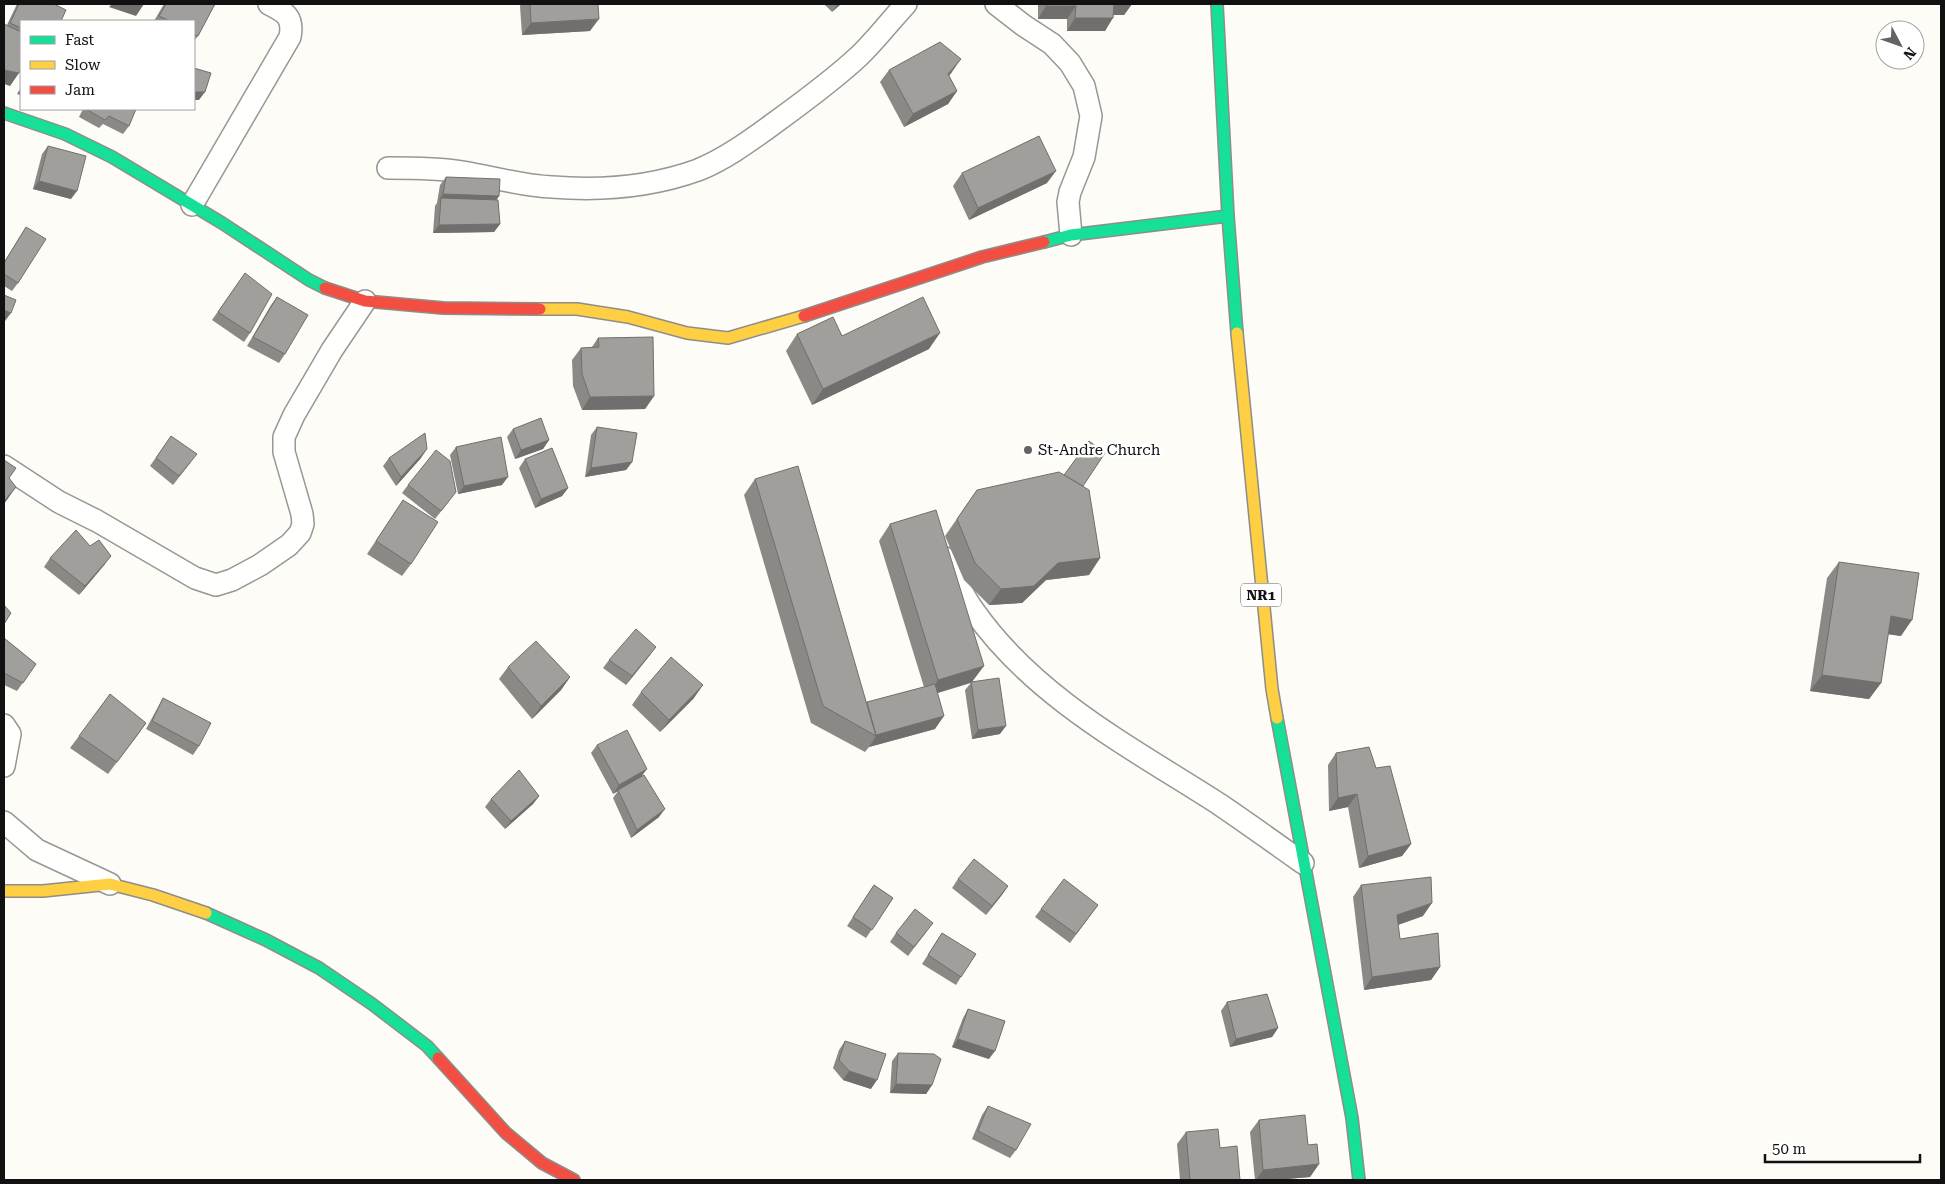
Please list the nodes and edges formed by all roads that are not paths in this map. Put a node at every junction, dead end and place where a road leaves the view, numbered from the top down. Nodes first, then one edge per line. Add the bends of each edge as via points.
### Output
1 (269, 4) edge
2 (906, 4) edge
3 (996, 4) edge
4 (1217, 4) edge
5 (4, 113) edge
6 (388, 168) dead end
7 (192, 205) junction
8 (1228, 216) junction
9 (1071, 235) junction
10 (365, 301) junction
11 (4, 466) edge
12 (940, 539) edge
13 (4, 726) edge
14 (4, 766) edge
15 (4, 822) edge
16 (1303, 863) junction
17 (110, 884) junction
18 (4, 891) edge
19 (574, 1180) edge
20 (1359, 1180) edge

1 - 7 street via 290,19 290,37
2 - 6 street via 858,56 801,104 732,152 672,178 638,186 562,188 516,184 430,168
3 - 9 street via 1052,44 1070,63 1084,86 1092,116 1084,157 1068,202
4 - 8 main road, NR1
5 - 7 main road via 65,134 112,157
7 - 10 main road via 309,280
8 - 9 main road
8 - 16 main road, NR1 via 1246,446 1272,689
9 - 10 main road via 982,257 728,338 687,333 577,309 443,308
10 - 11 street via 332,350 284,437 284,452 302,514 300,533 289,545 232,580 216,585 195,578 59,502
12 - 16 street via 944,556 973,610 998,642 1031,675 1124,745 1220,805
13 - 14 street via 10,734
15 - 17 street via 37,850
16 - 20 main road, NR1 via 1352,1118
17 - 18 main road via 43,891
17 - 19 main road via 216,916 319,968 427,1046 506,1133 542,1163

